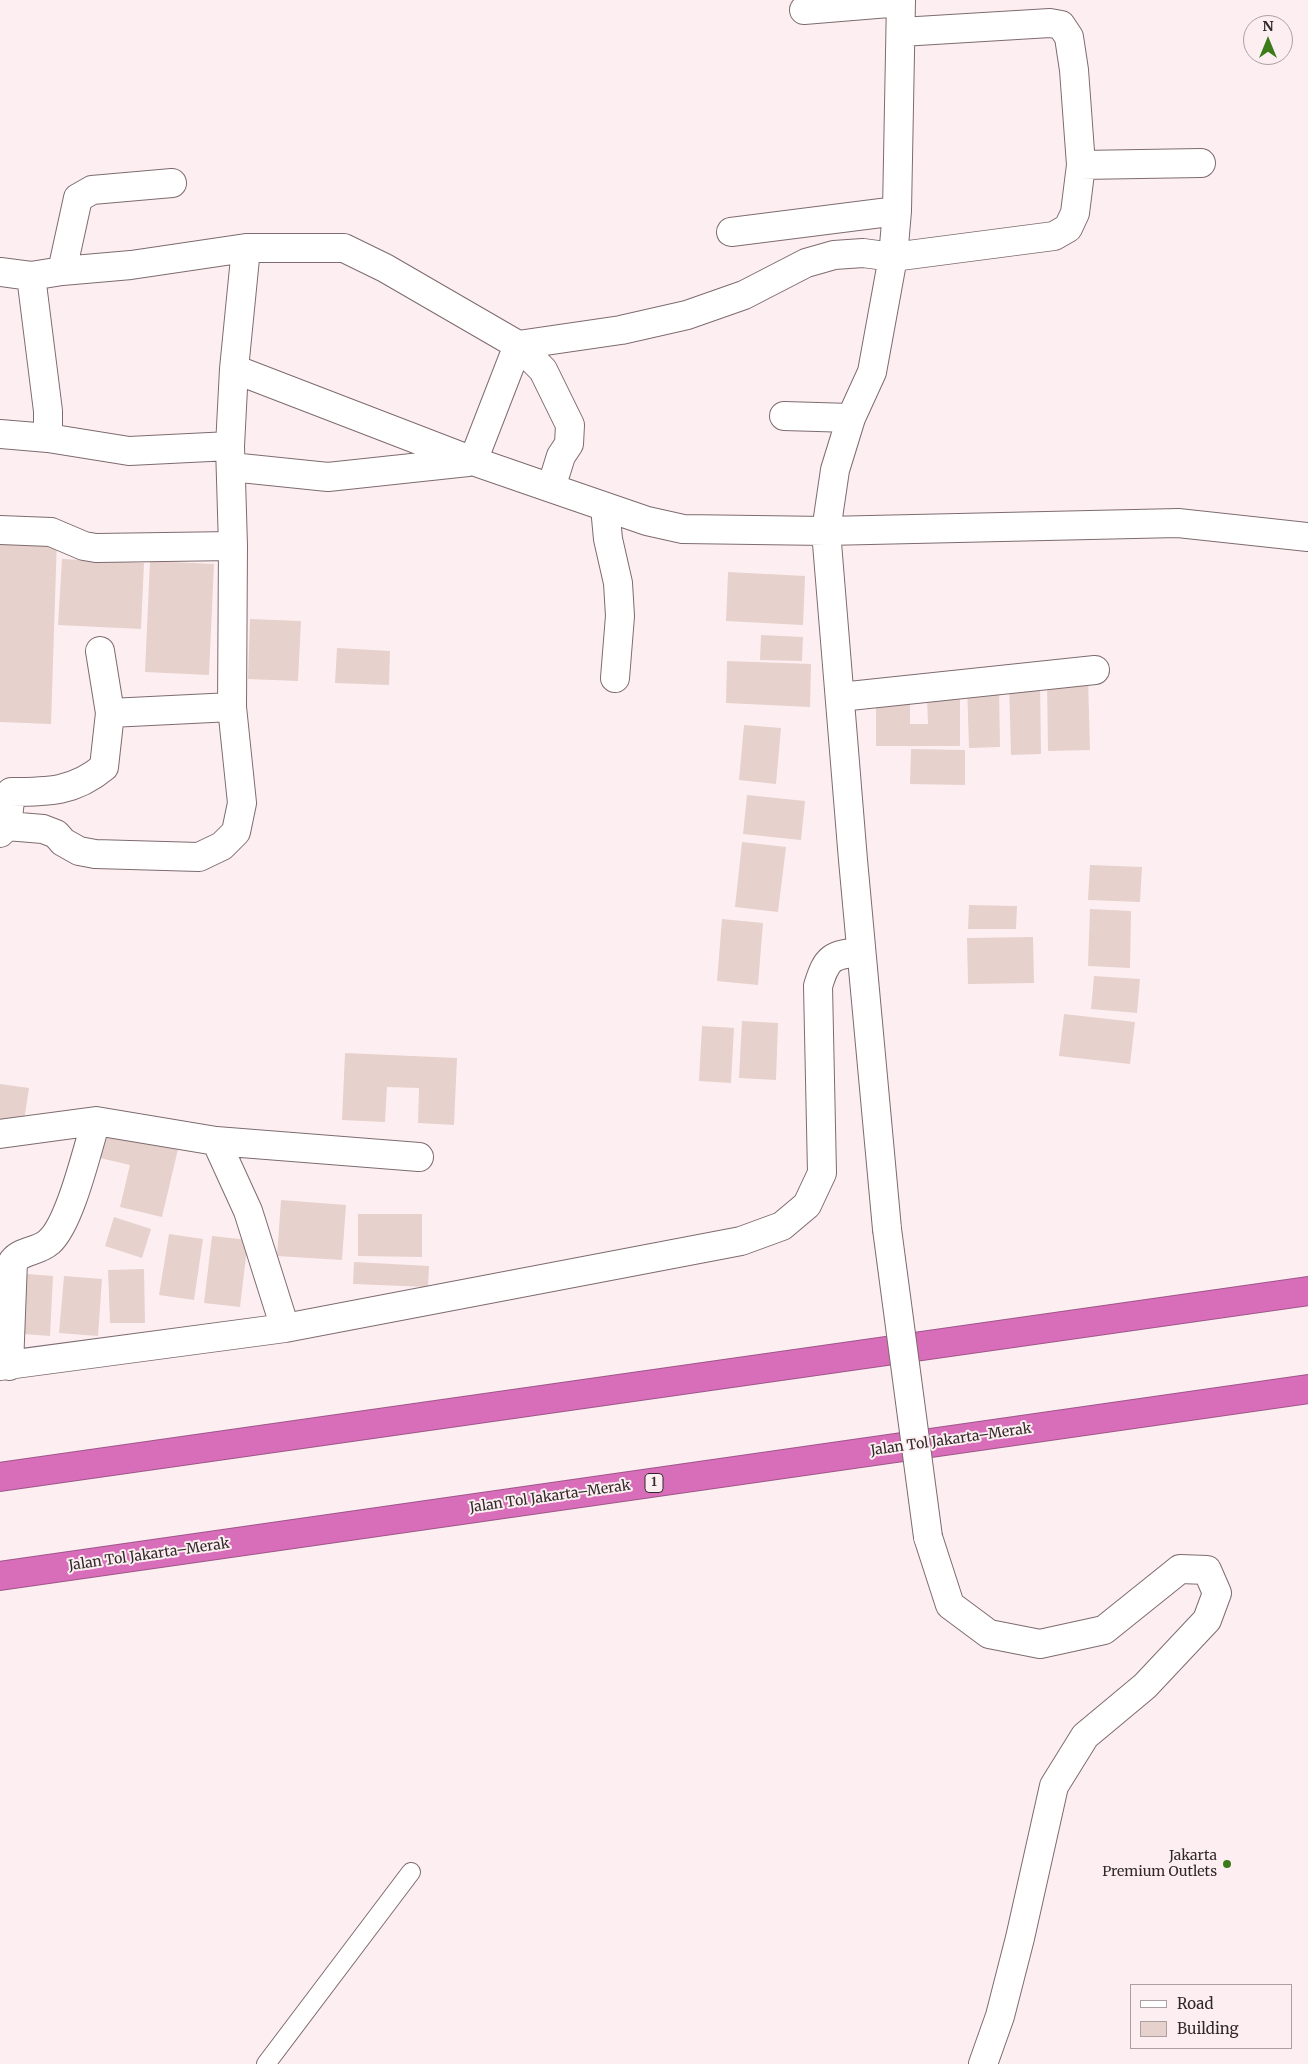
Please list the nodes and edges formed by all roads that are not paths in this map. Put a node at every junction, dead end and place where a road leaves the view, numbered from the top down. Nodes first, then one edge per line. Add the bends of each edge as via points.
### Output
1 (901, 1) edge
2 (804, 10) dead end
3 (901, 32) junction
4 (1201, 163) dead end
5 (1081, 165) junction
6 (172, 183) dead end
7 (897, 211) junction
8 (731, 232) dead end
9 (246, 248) junction
10 (893, 257) junction
11 (62, 271) junction
12 (0, 272) edge
13 (32, 276) junction
14 (518, 345) junction
15 (234, 368) junction
16 (784, 416) dead end
17 (852, 418) junction
18 (0, 434) edge
19 (48, 438) junction
20 (230, 456) junction
21 (473, 461) junction
22 (551, 488) junction
23 (605, 507) junction
24 (0, 530) edge
25 (826, 531) junction
26 (1308, 537) edge
27 (232, 546) junction
28 (100, 652) dead end
29 (1095, 670) dead end
30 (615, 678) dead end
31 (840, 696) junction
32 (232, 706) junction
33 (110, 714) junction
34 (6, 788) edge
35 (4, 829) edge
36 (862, 952) junction
37 (96, 1121) junction
38 (0, 1134) edge
39 (216, 1141) junction
40 (419, 1157) dead end
41 (1308, 1291) edge
42 (285, 1328) junction
43 (4, 1366) edge
44 (1308, 1389) edge
45 (0, 1476) edge
46 (0, 1576) edge
47 (411, 1872) dead end
48 (266, 2064) edge
49 (983, 2064) edge

1 - 2 street
1 - 3 street
3 - 5 street via 1050,23 1061,26 1070,37
3 - 7 street
4 - 5 street
5 - 10 street via 1075,213 1068,228 1054,236
6 - 11 street via 92,190 78,198
7 - 8 street
7 - 10 street
9 - 11 street via 131,265
9 - 14 street via 344,248
9 - 15 street
10 - 14 street via 863,253 834,255 806,263 744,295 687,315 621,330
10 - 17 street via 872,372
11 - 13 street
12 - 13 street
13 - 19 street via 48,411
14 - 21 street
14 - 22 street via 543,370 570,425 569,444 561,456
15 - 20 street
15 - 21 street
16 - 17 street
17 - 25 street via 834,470
18 - 19 street
19 - 20 street via 129,450
20 - 21 street via 328,478
20 - 27 street
21 - 22 street
22 - 23 street
23 - 25 street via 683,529
23 - 30 street via 618,583 620,616
24 - 27 street via 51,532 96,548
25 - 26 street via 1178,523
25 - 31 street
27 - 32 street
28 - 33 street
29 - 31 street
31 - 36 street
32 - 33 street
32 - 35 street via 242,803 236,832 222,846 199,857 95,854 79,850 43,829
33 - 34 street via 104,767 93,777 51,792
34 - 35 street
36 - 42 street via 840,954 824,965 818,986 822,1173 807,1206 782,1226 741,1240
36 - 49 street, bridge via 887,1229 928,1537 950,1606 989,1634 1040,1644 1104,1630 1180,1568 1207,1570 1217,1593 1207,1620 1145,1686 1085,1736 1054,1786 1020,1938 1000,2016
37 - 38 street
37 - 39 street
37 - 43 street via 66,1216 50,1241 38,1249 18,1255 13,1261
39 - 40 street
39 - 42 street via 248,1211
41 - 45 highway
42 - 43 street
44 - 46 highway, Jalan Tol Jakarta–Merak / 1
47 - 48 lane

